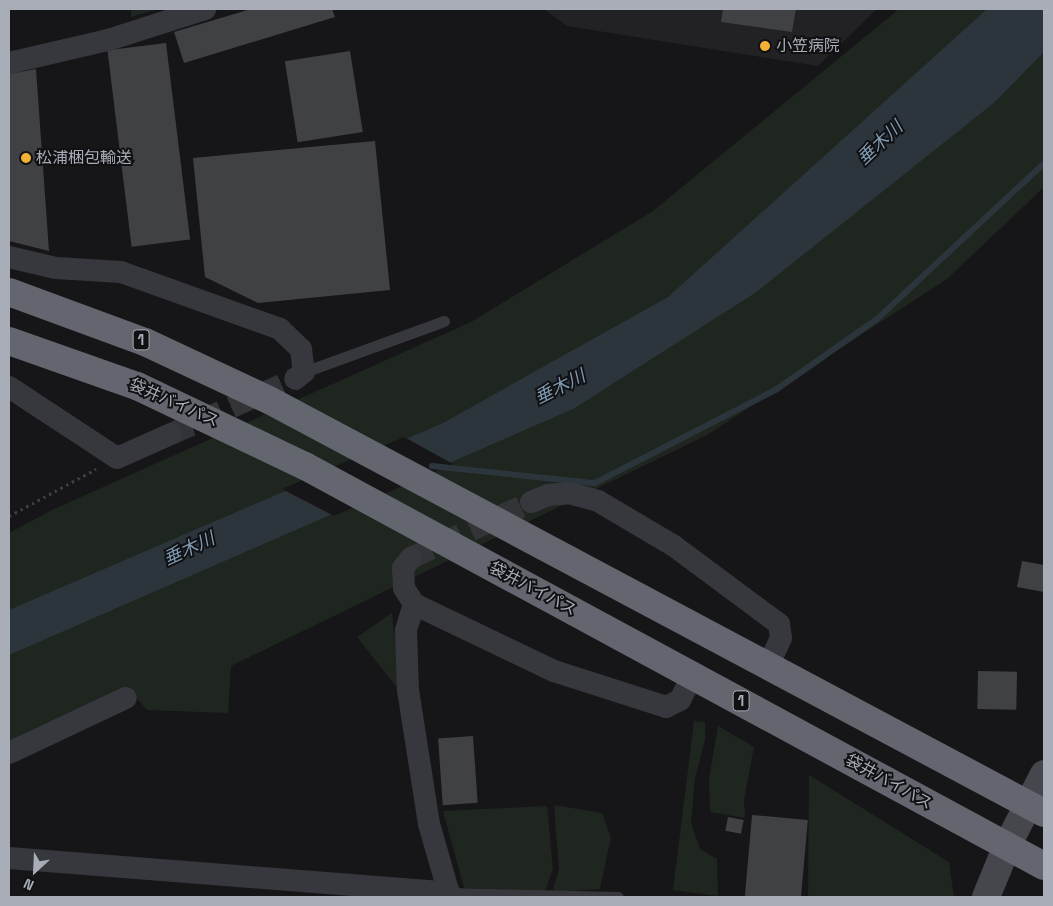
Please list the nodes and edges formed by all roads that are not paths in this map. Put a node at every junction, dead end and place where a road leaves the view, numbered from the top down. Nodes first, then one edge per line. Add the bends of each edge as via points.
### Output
1 (205, 9) edge
2 (9, 64) edge
3 (9, 256) edge
4 (9, 292) edge
5 (444, 321) dead end
6 (9, 341) edge
7 (299, 376) joint
8 (9, 387) edge
9 (172, 434) tunnel mouth
10 (531, 502) tunnel mouth
11 (411, 558) dead end
12 (414, 604) junction
13 (768, 666) junction
14 (693, 674) junction
15 (126, 698) dead end
16 (9, 753) edge
17 (1044, 774) edge
18 (1036, 808) edge
19 (1007, 846) junction
20 (9, 858) edge
21 (1044, 866) edge
22 (450, 895) edge
23 (601, 897) edge
24 (618, 897) edge
25 (986, 897) edge

1 - 2 street via 108,40
3 - 7 street via 56,268 121,272 280,328 300,349
4 - 13 highway, 1 via 145,342 269,400
5 - 7 lane
6 - 14 highway, 袋井バイパス / 1 via 137,386 218,422
8 - 9 street via 117,458
10 - 13 street via 548,495 569,493 598,501 674,546 779,624 781,638
11 - 12 street via 403,568 404,588
12 - 14 street via 554,671 666,707 680,700
12 - 22 street via 406,631 408,690 429,824
13 - 18 highway, 1
14 - 19 highway, 袋井バイパス / 1
15 - 16 street
17 - 18 street
18 - 19 street
19 - 21 highway, 袋井バイパス / 1
19 - 25 street
20 - 22 street
22 - 23 lane
23 - 24 lane

